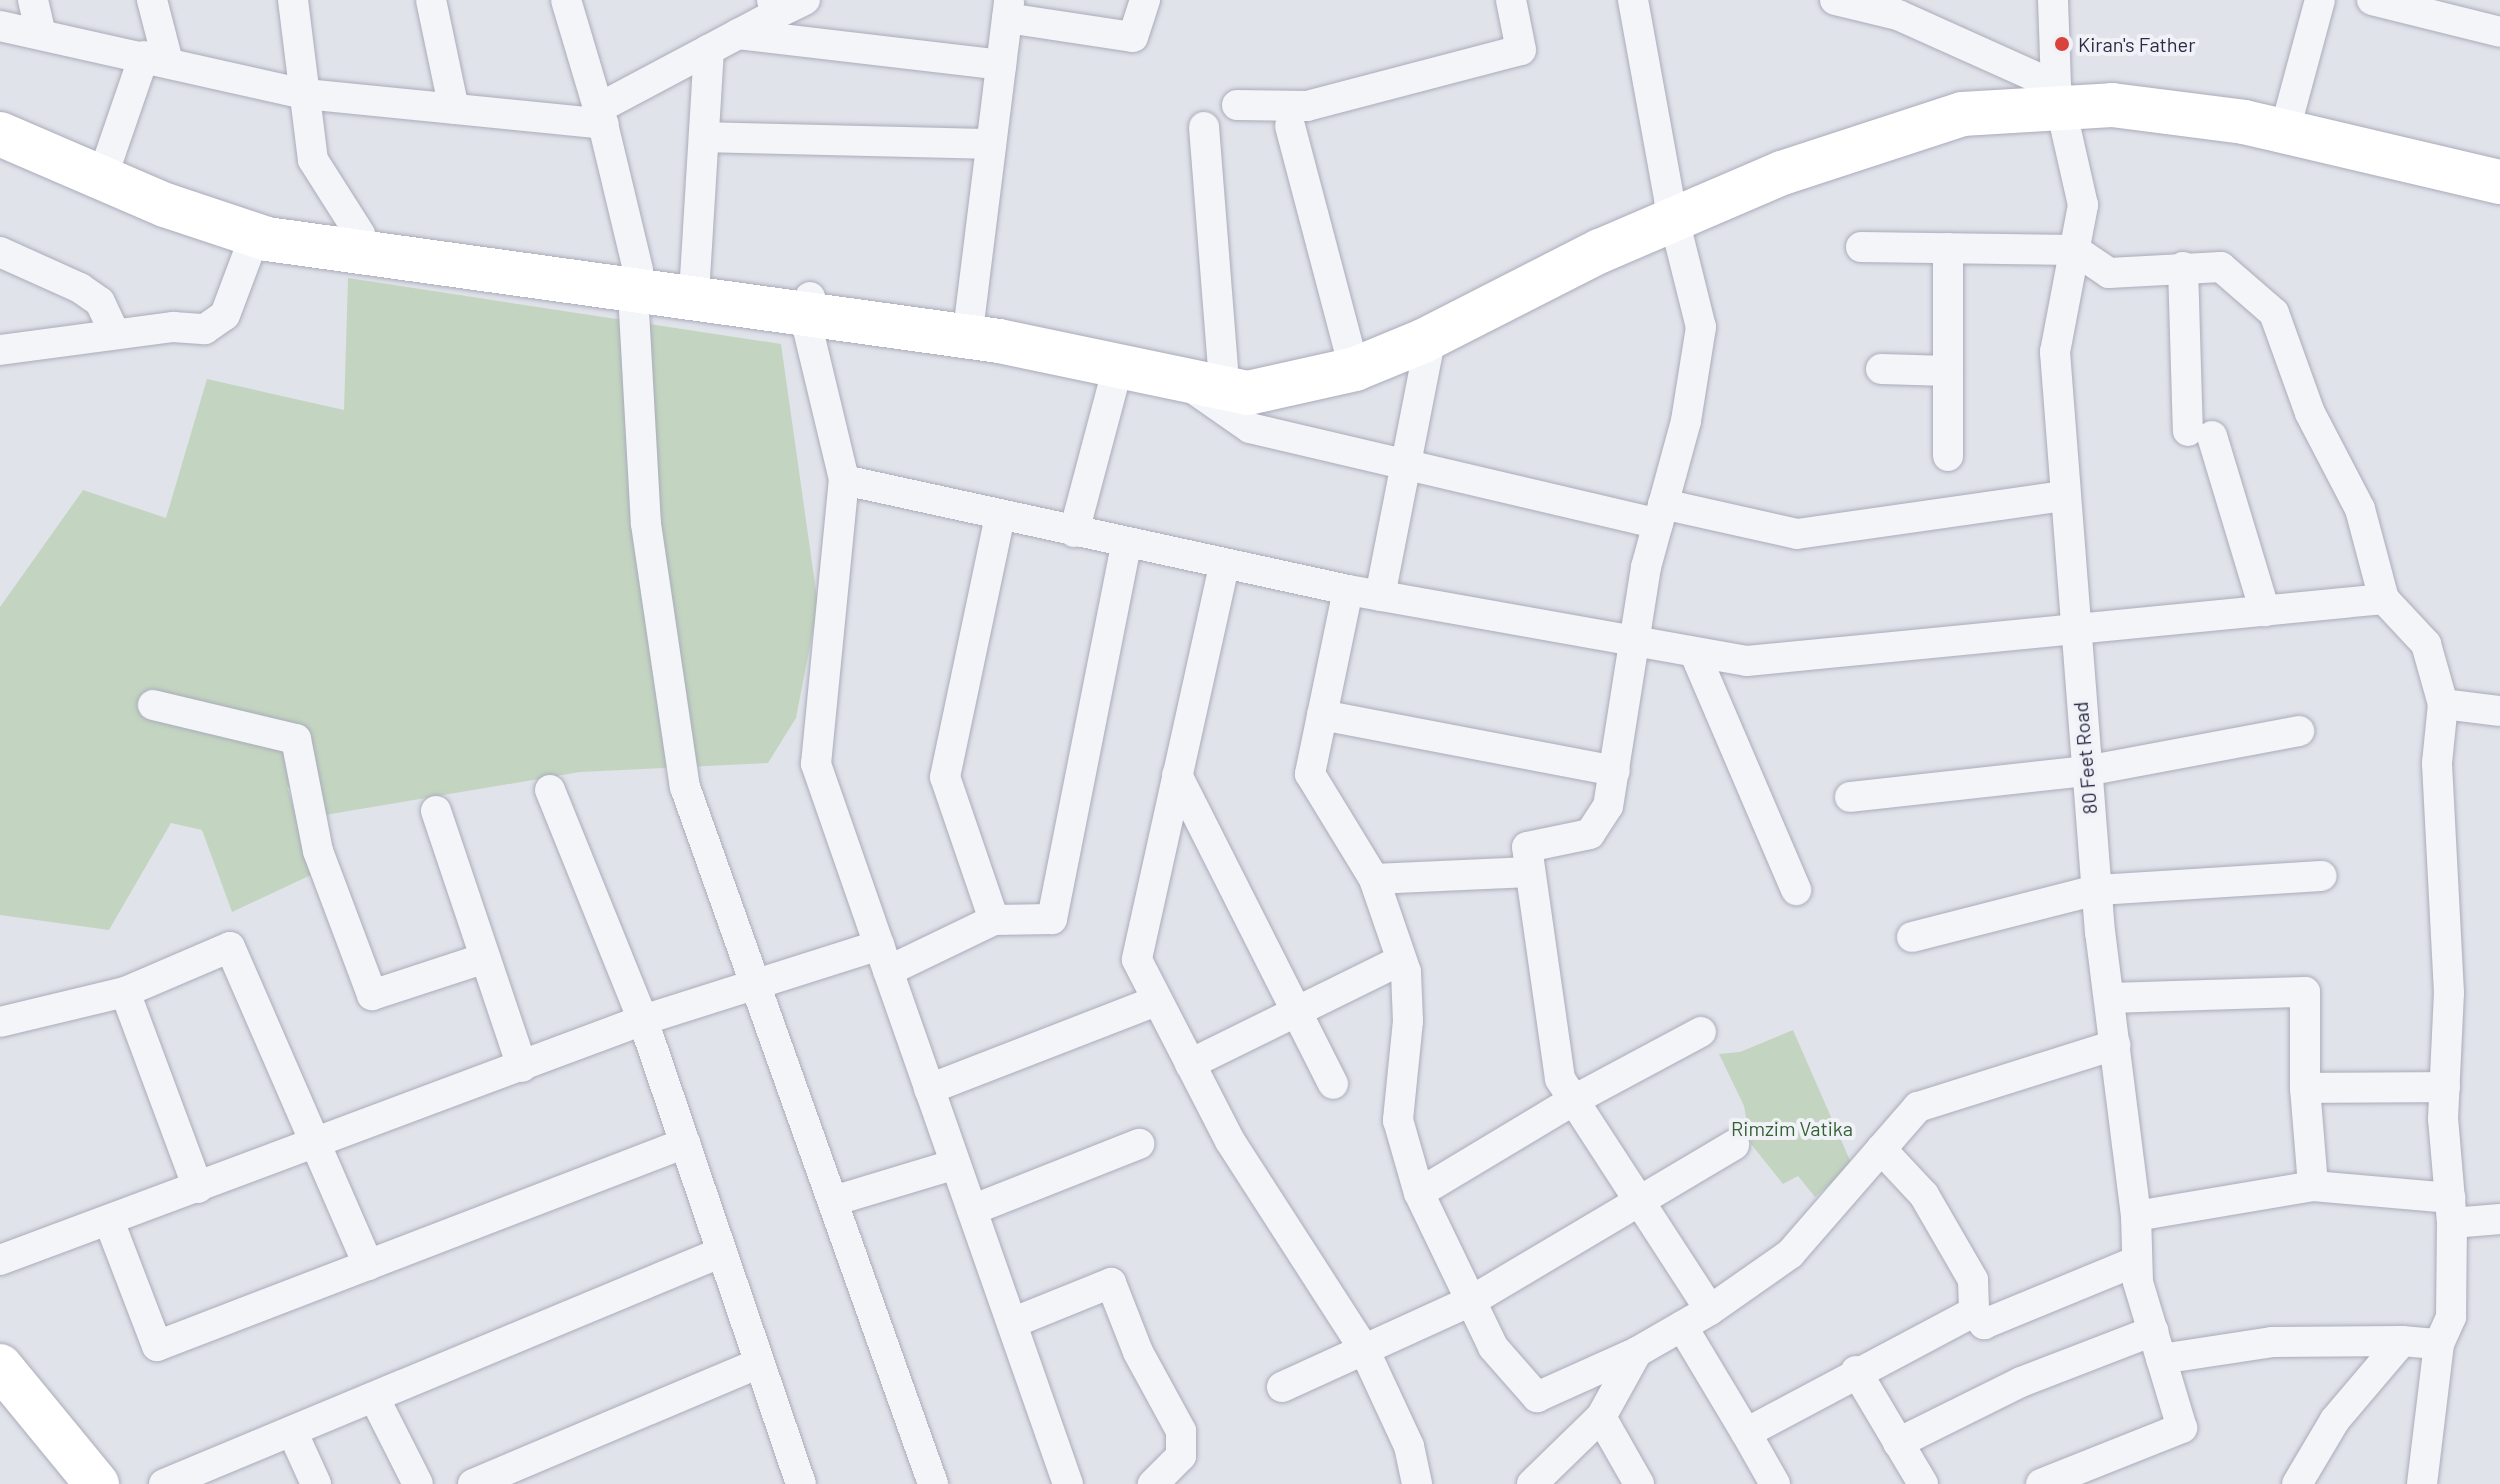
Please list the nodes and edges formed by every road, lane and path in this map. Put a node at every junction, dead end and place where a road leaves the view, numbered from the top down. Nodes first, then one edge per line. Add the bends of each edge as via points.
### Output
1 (33, 0) edge
2 (152, 0) edge
3 (293, 0) edge
4 (431, 0) edge
5 (566, 0) edge
6 (1145, 0) edge
7 (1511, 0) edge
8 (1633, 0) edge
9 (1835, 0) edge
10 (2053, 0) edge
11 (2320, 0) edge
12 (2372, 0) edge
13 (785, 4) edge
14 (1008, 9) edge
15 (0, 26) edge
16 (2500, 32) edge
17 (41, 34) junction
18 (738, 34) junction
19 (709, 49) junction
20 (156, 59) junction
21 (1001, 65) junction
22 (305, 94) junction
23 (2058, 96) junction
24 (1237, 105) dead end
25 (454, 109) junction
26 (2290, 111) junction
27 (0, 112) edge
28 (601, 116) junction
29 (1290, 126) dead end
30 (1204, 127) dead end
31 (0, 134) edge
32 (704, 137) junction
33 (991, 144) junction
34 (2500, 160) edge
35 (106, 168) junction
36 (2500, 182) edge
37 (1672, 209) junction
38 (360, 234) junction
39 (255, 235) junction
40 (1861, 247) dead end
41 (1948, 248) junction
42 (2075, 250) junction
43 (0, 252) edge
44 (2183, 267) junction
45 (695, 278) junction
46 (635, 282) junction
47 (808, 305) junction
48 (970, 315) junction
49 (115, 334) junction
50 (1431, 337) junction
51 (1349, 349) junction
52 (0, 350) edge
53 (1118, 367) junction
54 (1223, 367) junction
55 (1881, 369) dead end
56 (1948, 371) junction
57 (1183, 381) junction
58 (1948, 456) dead end
59 (1407, 465) junction
60 (844, 480) junction
61 (2064, 496) junction
62 (1661, 514) junction
63 (1000, 516) junction
64 (1074, 532) junction
65 (1126, 544) junction
66 (1224, 566) junction
67 (1348, 590) junction
68 (1380, 596) junction
69 (2384, 599) junction
70 (2265, 611) junction
71 (2074, 629) junction
72 (1635, 645) junction
73 (1695, 654) junction
74 (2443, 704) junction
75 (153, 705) dead end
76 (2500, 711) edge
77 (1322, 715) junction
78 (2299, 731) dead end
79 (1615, 771) junction
80 (2086, 771) junction
81 (1177, 775) junction
82 (550, 790) dead end
83 (1850, 797) dead end
84 (436, 811) dead end
85 (1530, 872) junction
86 (2322, 876) dead end
87 (1374, 879) junction
88 (1796, 890) dead end
89 (2097, 890) junction
90 (994, 920) junction
91 (1912, 937) dead end
92 (485, 958) junction
93 (884, 958) junction
94 (1401, 960) junction
95 (756, 984) junction
96 (125, 992) junction
97 (2109, 998) junction
98 (1156, 1001) junction
99 (1296, 1010) junction
100 (643, 1020) junction
101 (0, 1022) edge
102 (1701, 1032) dead end
103 (2115, 1045) junction
104 (1190, 1064) junction
105 (522, 1067) junction
106 (1333, 1084) dead end
107 (2445, 1087) junction
108 (2305, 1088) junction
109 (929, 1089) junction
110 (1574, 1100) junction
111 (685, 1143) junction
112 (1139, 1144) dead end
113 (316, 1145) junction
114 (1734, 1145) dead end
115 (1881, 1149) junction
116 (956, 1164) junction
117 (2313, 1186) junction
118 (198, 1188) junction
119 (1419, 1193) junction
120 (833, 1201) junction
121 (1638, 1202) junction
122 (972, 1210) junction
123 (2451, 1210) junction
124 (2136, 1216) junction
125 (2500, 1219) edge
126 (109, 1221) junction
127 (722, 1252) junction
128 (0, 1260) edge
129 (2137, 1261) junction
130 (368, 1265) junction
131 (1113, 1277) dead end
132 (1471, 1301) junction
133 (1710, 1310) junction
134 (1974, 1312) junction
135 (1011, 1321) junction
136 (1682, 1326) junction
137 (2402, 1341) junction
138 (2439, 1344) junction
139 (2157, 1345) junction
140 (1363, 1347) junction
141 (1637, 1352) junction
142 (760, 1363) junction
143 (0, 1366) edge
144 (1856, 1371) junction
145 (1282, 1387) dead end
146 (374, 1397) junction
147 (1601, 1417) junction
148 (292, 1431) junction
149 (1746, 1433) junction
150 (1898, 1443) junction
151 (2418, 1478) edge
152 (796, 1482) edge
153 (97, 1484) edge
154 (164, 1484) edge
155 (316, 1484) edge
156 (418, 1484) edge
157 (473, 1484) edge
158 (933, 1484) edge
159 (1068, 1484) edge
160 (1153, 1484) edge
161 (1417, 1484) edge
162 (1532, 1484) edge
163 (1639, 1484) edge
164 (1775, 1484) edge
165 (1923, 1484) edge
166 (2041, 1484) edge
167 (2297, 1484) edge

1 - 17 street
2 - 20 street
3 - 22 street
4 - 25 street
5 - 28 street
6 - 14 street via 1133,37
7 - 24 street via 1521,50 1307,106
8 - 37 street
9 - 23 street via 1898,15
10 - 23 street, 80 Feet Road
11 - 26 street
12 - 16 street
13 - 18 street
14 - 21 street
15 - 17 street
17 - 20 street
18 - 19 street
18 - 21 street
19 - 28 street
19 - 32 street
20 - 22 street
20 - 35 street
21 - 33 street
22 - 25 street
22 - 38 street via 313,160
23 - 26 highway via 2114,84
23 - 36 highway via 2244,122
23 - 37 highway via 1962,114
23 - 42 street, 80 Feet Road via 2083,205
25 - 28 street
26 - 34 highway
27 - 35 highway
28 - 46 street
29 - 51 street
30 - 54 street
31 - 35 highway
32 - 33 street
32 - 45 street
33 - 48 street
35 - 38 highway via 273,218
35 - 39 highway
37 - 50 highway
37 - 51 highway
37 - 62 street via 1701,327 1686,421
38 - 46 highway
39 - 46 highway
39 - 49 street via 225,315 205,329
40 - 41 street
41 - 42 street
41 - 56 street
42 - 44 street via 2109,273
42 - 61 street, 80 Feet Road via 2055,352
43 - 49 street via 100,302
44 - 69 street via 2221,267 2274,313 2310,413 2360,509
44 - 70 street via 2200,434
45 - 46 highway
45 - 47 highway
46 - 47 highway
46 - 95 street via 646,524 685,787
47 - 48 highway
47 - 53 highway
47 - 60 street
48 - 54 highway
49 - 52 street
50 - 57 highway via 1355,369 1248,393
50 - 59 street
51 - 54 highway via 1247,372
53 - 57 highway
53 - 64 street
55 - 56 street
56 - 58 street
57 - 59 street via 1250,428
59 - 62 street
59 - 68 street
60 - 63 street
60 - 93 street via 816,764
61 - 62 street via 1797,534
61 - 71 street, 80 Feet Road
62 - 72 street
63 - 64 street
63 - 90 street via 945,777
64 - 65 street
65 - 66 street
65 - 90 street via 1052,919
66 - 67 street
66 - 81 street
67 - 68 street
67 - 77 street
68 - 72 street
69 - 70 street
69 - 74 street via 2426,644
70 - 71 street
71 - 73 street via 1747,661
71 - 80 street, 80 Feet Road
72 - 73 street
72 - 79 street
73 - 88 street
74 - 76 street
74 - 107 street via 2437,763 2449,993
75 - 92 street via 296,739 318,851 372,995
77 - 79 street
77 - 87 street via 1310,774
78 - 80 street
79 - 85 street via 1608,806 1590,834 1527,847
80 - 83 street
80 - 89 street, 80 Feet Road
81 - 98 street via 1137,960
81 - 99 street
82 - 100 street
84 - 92 street
85 - 87 street
85 - 110 street via 1560,1079
86 - 89 street
87 - 94 street
89 - 91 street
89 - 97 street, 80 Feet Road
90 - 93 street
92 - 105 street
93 - 95 street
93 - 109 street
94 - 99 street
94 - 119 street via 1408,1021 1398,1120
95 - 100 street
95 - 120 street
96 - 101 street
96 - 113 street via 230,947
96 - 118 street
97 - 103 street, 80 Feet Road
97 - 108 street via 2305,992
98 - 104 street
98 - 109 street
99 - 104 street
99 - 106 street
100 - 105 street
100 - 111 street
102 - 110 street
103 - 115 street via 1918,1107
103 - 124 street, 80 Feet Road
104 - 140 street via 1230,1141
105 - 113 street
107 - 108 street
107 - 123 street
108 - 117 street
109 - 116 street
110 - 119 street
110 - 121 street
111 - 127 street
111 - 130 street
112 - 122 street
113 - 118 street
113 - 130 street
114 - 121 street
115 - 133 street via 1790,1254
115 - 134 street via 1924,1195 1973,1280
116 - 120 street
116 - 122 street
117 - 123 street
117 - 124 street
118 - 126 street
119 - 132 street
120 - 158 street
121 - 132 street
121 - 133 street
122 - 135 street
123 - 125 street
123 - 138 street via 2451,1317
124 - 129 street, 80 Feet Road
126 - 128 street
126 - 130 street via 157,1346
127 - 142 street
127 - 146 street
129 - 134 street via 1984,1324
129 - 139 street, 80 Feet Road
131 - 135 street
132 - 140 street
132 - 141 street via 1493,1347 1537,1397
133 - 136 street
134 - 144 street
135 - 159 street
135 - 160 street via 1111,1283 1138,1352 1181,1431 1181,1456
136 - 141 street
136 - 149 street
137 - 138 street
137 - 139 street
137 - 167 street via 2335,1420
138 - 151 street
139 - 150 street via 2021,1382
139 - 166 street, 80 Feet Road via 2182,1428
140 - 145 street
140 - 161 street via 1409,1446
141 - 147 street
142 - 152 street
142 - 157 street
143 - 153 highway
144 - 149 street
144 - 150 street
146 - 148 street
146 - 156 street
147 - 162 street
147 - 163 street
148 - 154 street
148 - 155 street
149 - 164 street
150 - 165 street

